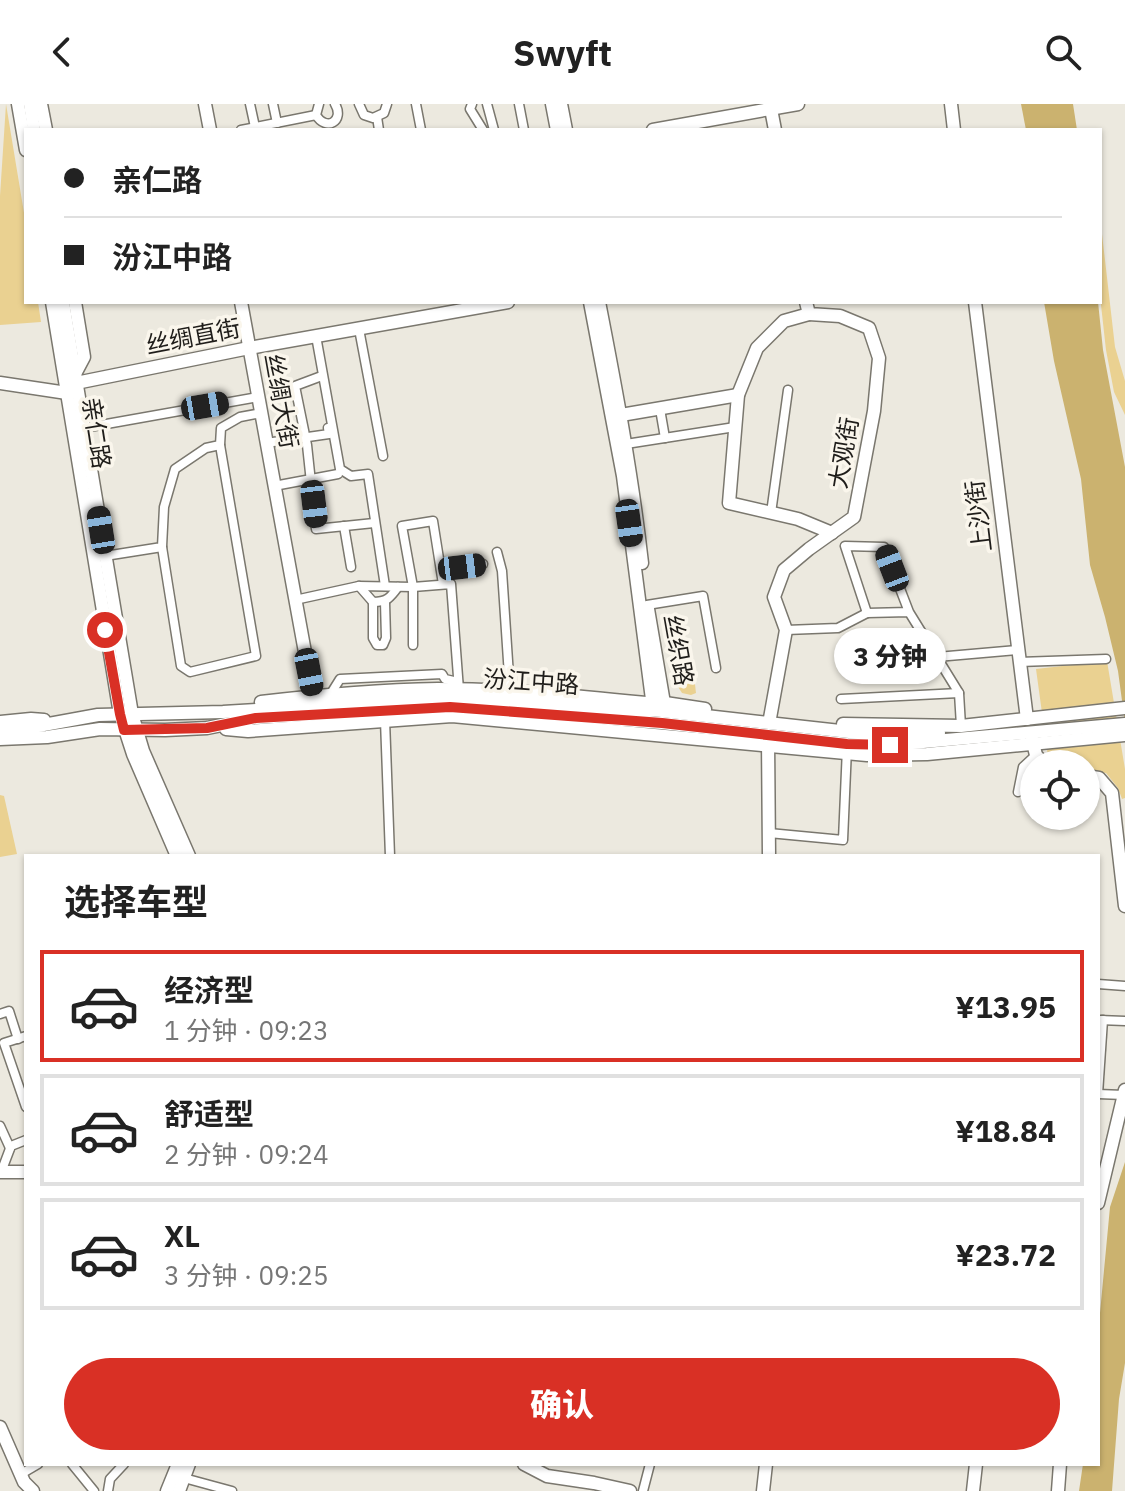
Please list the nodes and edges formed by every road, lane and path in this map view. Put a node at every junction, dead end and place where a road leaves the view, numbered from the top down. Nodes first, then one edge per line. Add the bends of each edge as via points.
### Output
1 (18, 104) edge
2 (30, 104) edge
3 (41, 104) edge
4 (205, 104) edge
5 (250, 104) edge
6 (273, 104) edge
7 (358, 104) edge
8 (387, 104) edge
9 (416, 104) edge
10 (472, 104) edge
11 (487, 104) edge
12 (519, 104) edge
13 (552, 104) edge
14 (561, 104) edge
15 (798, 104) edge
16 (951, 104) edge
17 (336, 106) edge
18 (317, 108) edge
19 (771, 109) junction
20 (377, 117) junction
21 (277, 123) junction
22 (255, 127) junction
23 (328, 127) edge
24 (34, 128) edge
25 (46, 128) edge
26 (210, 128) edge
27 (250, 128) edge
28 (379, 128) edge
29 (421, 128) edge
30 (482, 128) edge
31 (493, 128) edge
32 (524, 128) edge
33 (557, 128) edge
34 (566, 128) edge
35 (664, 128) edge
36 (775, 128) edge
37 (954, 128) edge
38 (24, 138) edge
39 (53, 304) edge
40 (63, 304) edge
41 (75, 304) edge
42 (241, 304) edge
43 (497, 304) edge
44 (590, 304) edge
45 (599, 304) edge
46 (975, 304) edge
47 (808, 308) edge
48 (359, 329) junction
49 (316, 336) junction
50 (249, 348) junction
51 (316, 356) dead end
52 (319, 377) junction
53 (0, 383) edge
54 (73, 383) junction
55 (788, 390) dead end
56 (738, 395) junction
57 (258, 397) junction
58 (660, 409) junction
59 (261, 413) junction
60 (621, 415) junction
61 (735, 427) junction
62 (84, 428) junction
63 (305, 438) junction
64 (665, 438) junction
65 (266, 443) junction
66 (626, 444) junction
67 (220, 445) junction
68 (383, 456) dead end
69 (338, 474) dead end
70 (311, 480) junction
71 (274, 486) junction
72 (771, 513) junction
73 (374, 523) junction
74 (344, 526) junction
75 (832, 533) junction
76 (162, 547) junction
77 (497, 552) dead end
78 (105, 556) junction
79 (483, 564) dead end
80 (351, 567) dead end
81 (441, 569) junction
82 (443, 584) junction
83 (359, 586) junction
84 (385, 586) junction
85 (398, 587) junction
86 (413, 587) junction
87 (295, 600) junction
88 (373, 602) junction
89 (385, 602) junction
90 (647, 605) junction
91 (909, 612) junction
92 (867, 613) junction
93 (786, 630) junction
94 (413, 645) dead end
95 (1018, 656) junction
96 (937, 657) junction
97 (1106, 659) dead end
98 (716, 668) dead end
99 (459, 686) junction
100 (510, 691) junction
101 (959, 693) junction
102 (313, 696) junction
103 (841, 699) dead end
104 (1125, 708) edge
105 (656, 709) junction
106 (223, 712) junction
107 (126, 714) junction
108 (1125, 716) edge
109 (770, 718) junction
110 (385, 720) junction
111 (59, 721) junction
112 (0, 722) edge
113 (1059, 723) junction
114 (1125, 724) edge
115 (961, 726) junction
116 (207, 728) junction
117 (130, 730) junction
118 (0, 731) edge
119 (1125, 735) edge
120 (47, 737) junction
121 (0, 739) edge
122 (1033, 740) edge
123 (768, 741) junction
124 (0, 748) edge
125 (847, 749) junction
126 (1100, 779) edge
127 (1018, 792) dead end
128 (769, 833) junction
129 (176, 854) edge
130 (188, 854) edge
131 (390, 854) edge
132 (769, 854) edge
133 (1125, 906) edge
134 (1100, 984) edge
135 (1125, 986) edge
136 (0, 1014) edge
137 (1101, 1020) edge
138 (1125, 1021) edge
139 (22, 1038) edge
140 (1100, 1045) edge
141 (1124, 1092) edge
142 (1100, 1094) edge
143 (24, 1101) edge
144 (0, 1126) edge
145 (24, 1141) edge
146 (10, 1148) junction
147 (1103, 1159) edge
148 (1, 1169) edge
149 (24, 1169) edge
150 (1100, 1185) edge
151 (0, 1427) edge
152 (35, 1466) edge
153 (74, 1466) edge
154 (122, 1466) edge
155 (177, 1466) edge
156 (188, 1466) edge
157 (528, 1466) edge
158 (649, 1466) edge
159 (766, 1466) edge
160 (976, 1466) edge
161 (1060, 1466) edge
162 (21, 1474) junction
163 (547, 1476) junction
164 (184, 1478) junction
165 (33, 1491) edge
166 (94, 1491) edge
167 (108, 1491) edge
168 (167, 1491) edge
169 (179, 1491) edge
170 (232, 1491) edge
171 (546, 1491) edge
172 (630, 1491) edge
173 (643, 1491) edge
174 (763, 1491) edge
175 (973, 1491) edge
176 (1058, 1491) edge

1 - 38 main road
2 - 24 main road
3 - 25 main road
4 - 26 main road
5 - 22 street
6 - 21 street
7 - 17 street
7 - 20 street via 364,115
8 - 20 street
9 - 29 street
10 - 30 street
11 - 31 street
12 - 32 street
13 - 33 main road
14 - 34 main road
15 - 19 main road
16 - 37 main road
17 - 23 street via 336,119
18 - 21 street
18 - 23 street
19 - 35 main road
19 - 36 main road
20 - 28 street
21 - 22 street
22 - 27 street
39 - 54 main road, 亲仁路
40 - 54 main road, 亲仁路
41 - 54 main road via 84,357
42 - 50 main road, 丝绸大街
43 - 48 main road, 丝绸直街
44 - 105 main road via 618,449 633,555 629,569
45 - 60 main road, 丝织路
46 - 95 main road, 上沙街
47 - 56 main road via 784,321 757,348
47 - 75 main road, 大观街 via 869,328 879,358 854,517
48 - 49 main road, 丝绸直街
48 - 68 street
49 - 50 main road, 丝绸直街
49 - 73 street via 340,469 351,476 368,474
50 - 54 main road, 丝绸直街
50 - 57 main road, 丝绸大街
51 - 52 street
52 - 63 street via 295,386
52 - 63 street via 329,434
53 - 54 main road, 丝绸直街
54 - 62 main road, 亲仁路
54 - 107 main road, 亲仁路
55 - 72 street
56 - 58 main road
56 - 61 main road
57 - 59 main road, 丝绸大街
57 - 62 street
58 - 60 main road
58 - 64 street
59 - 65 main road, 丝绸大街
59 - 67 street via 221,428
60 - 66 main road, 丝织路
61 - 64 street
61 - 72 main road via 729,503
62 - 78 main road, 亲仁路
63 - 65 street
63 - 70 street
64 - 66 street
65 - 71 main road, 丝绸大街
66 - 90 main road, 丝织路
67 - 76 street via 175,469 164,507
67 - 76 street via 256,656 190,672 181,666
69 - 70 street
70 - 71 street
70 - 74 street via 316,529
71 - 87 main road, 丝绸大街
72 - 75 main road
73 - 74 street
73 - 84 street
74 - 80 street
75 - 93 main road, 大观街 via 784,570 774,597
76 - 78 street
77 - 100 street
78 - 107 main road, 亲仁路
79 - 81 street
81 - 82 street
81 - 86 street via 433,521 402,526
82 - 86 street
82 - 99 street via 451,584
83 - 84 street
83 - 87 street
83 - 88 street
84 - 85 street
85 - 86 street
85 - 89 street
86 - 94 street
87 - 102 main road, 丝绸大街
88 - 89 street
88 - 89 street via 373,638 383,645
90 - 98 street via 703,596
90 - 105 main road, 丝织路
91 - 92 street
91 - 92 street via 884,547 845,546
91 - 96 street
92 - 93 street via 838,628
93 - 109 main road, 大观街
95 - 96 street
95 - 97 street
95 - 122 main road, 上沙街
96 - 101 street
99 - 100 main road
99 - 102 main road
100 - 105 main road
101 - 103 street
101 - 115 street
102 - 106 main road
104 - 113 main road
105 - 106 main road, 汾江中路 via 448,698
105 - 109 main road
105 - 116 main road, 汾江中路 via 450,707 256,718
105 - 122 main road, 汾江中路 via 876,735 959,733
105 - 123 main road, 汾江中路
106 - 107 main road, 汾江中路
107 - 111 main road, 汾江中路
107 - 117 main road
108 - 113 main road
109 - 115 main road
110 - 116 main road via 248,731
110 - 123 main road via 452,716
110 - 131 street
111 - 112 main road
111 - 118 main road, 汾江中路
113 - 114 main road
113 - 122 main road
115 - 122 main road
116 - 117 main road, 汾江中路
117 - 120 main road, 汾江中路
117 - 129 main road
117 - 130 main road
119 - 122 main road
120 - 121 main road
120 - 124 main road
122 - 125 main road via 927,754
122 - 127 street
123 - 125 main road
123 - 128 main road
125 - 128 street via 843,840
126 - 133 main road via 1112,793
128 - 132 main road
134 - 135 street
136 - 139 street via 9,1011
137 - 138 street
137 - 140 street
139 - 143 street via 4,1043
141 - 142 street
141 - 147 main road
144 - 146 street
145 - 146 street
146 - 148 street
147 - 150 main road
148 - 149 main road
151 - 162 main road
152 - 162 street
153 - 166 street
154 - 167 street via 110,1479
155 - 168 main road
156 - 164 main road
157 - 163 main road
158 - 173 street
159 - 174 main road
160 - 175 main road
161 - 176 main road
162 - 165 main road
163 - 171 main road
163 - 172 main road
164 - 169 main road
164 - 170 street

